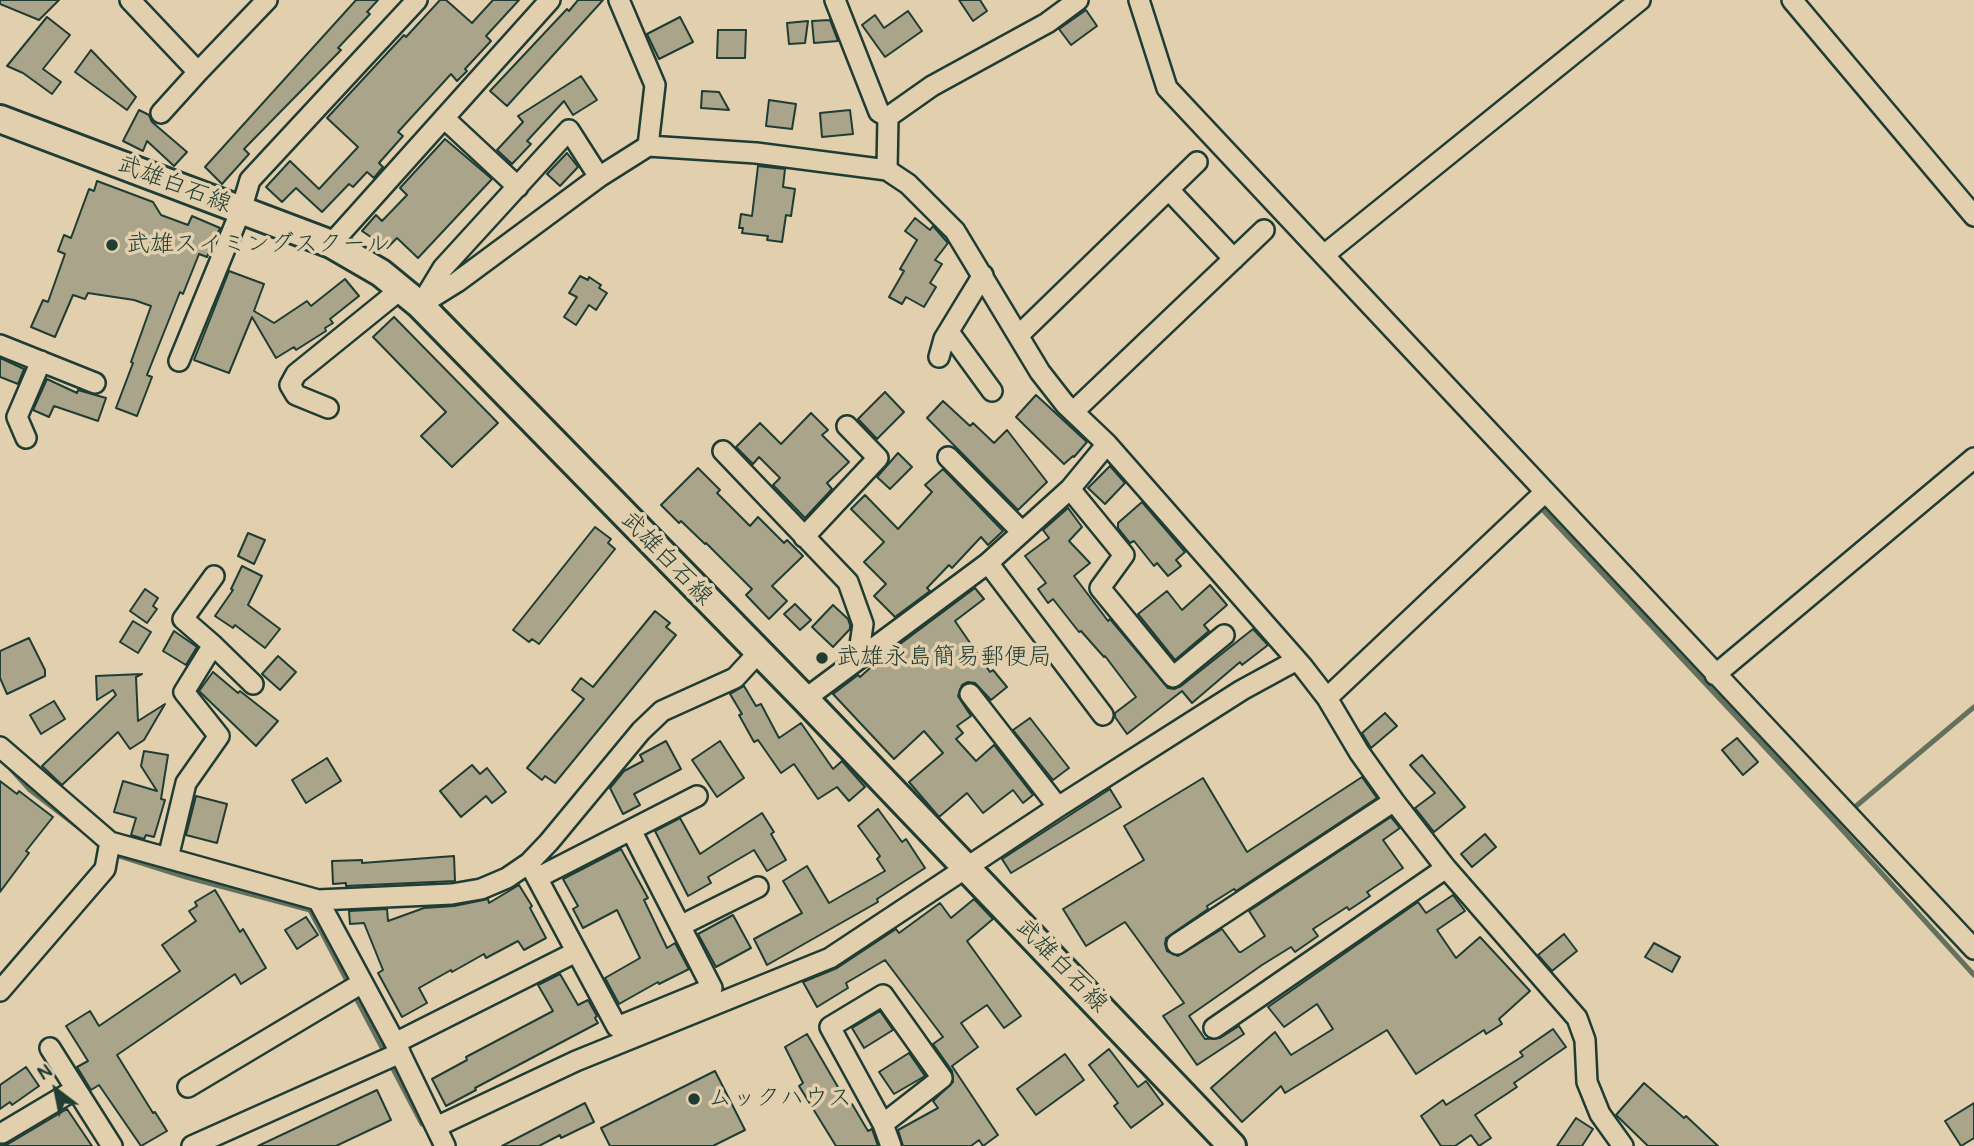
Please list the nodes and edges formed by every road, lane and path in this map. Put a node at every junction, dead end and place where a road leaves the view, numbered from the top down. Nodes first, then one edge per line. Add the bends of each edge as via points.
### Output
1 (130, 0) edge
2 (267, 0) edge
3 (417, 0) edge
4 (550, 0) edge
5 (619, 0) edge
6 (835, 0) edge
7 (1078, 0) edge
8 (1139, 0) edge
9 (1640, 0) edge
10 (1792, 0) edge
11 (198, 72) junction
12 (160, 113) dead end
13 (888, 117) junction
14 (444, 118) junction
15 (0, 119) edge
16 (648, 146) junction
17 (1197, 162) dead end
18 (887, 170) junction
19 (599, 177) junction
20 (517, 187) junction
21 (1169, 190) junction
22 (241, 210) junction
23 (1974, 216) edge
24 (1264, 230) dead end
25 (331, 244) junction
26 (1324, 255) junction
27 (1234, 259) junction
28 (983, 275) junction
29 (411, 297) junction
30 (949, 332) junction
31 (1019, 335) junction
32 (0, 345) edge
33 (939, 357) dead end
34 (41, 361) junction
35 (179, 361) dead end
36 (95, 383) dead end
37 (992, 391) dead end
38 (328, 408) dead end
39 (1073, 412) junction
40 (847, 426) dead end
41 (26, 438) dead end
42 (1107, 444) junction
43 (723, 451) dead end
44 (948, 457) dead end
45 (1974, 458) edge
46 (1070, 489) junction
47 (1544, 493) junction
48 (1022, 532) junction
49 (804, 537) junction
50 (988, 564) junction
51 (214, 576) dead end
52 (1224, 635) dead end
53 (213, 645) junction
54 (758, 653) junction
55 (858, 659) junction
56 (1297, 660) junction
57 (1714, 675) junction
58 (253, 684) dead end
59 (970, 694) dead end
60 (1327, 698) junction
61 (805, 699) junction
62 (1103, 715) dead end
63 (0, 747) edge
64 (697, 796) dead end
65 (1394, 801) junction
66 (1058, 807) junction
67 (631, 830) junction
68 (110, 842) junction
69 (168, 858) junction
70 (965, 866) junction
71 (1446, 868) junction
72 (533, 870) junction
73 (758, 887) dead end
74 (317, 900) junction
75 (680, 926) junction
76 (1177, 944) dead end
77 (1974, 949) edge
78 (576, 952) junction
79 (362, 984) junction
80 (0, 990) edge
81 (1214, 1028) dead end
82 (50, 1048) dead end
83 (398, 1048) junction
84 (188, 1087) dead end
85 (76, 1089) junction
86 (883, 1124) junction
87 (436, 1127) junction
88 (2, 1133) dead end
89 (112, 1146) edge
90 (192, 1146) edge
91 (445, 1146) edge
92 (891, 1146) edge
93 (1233, 1146) edge
94 (1623, 1146) edge

1 - 11 street
2 - 11 street
3 - 22 street via 250,180
4 - 14 street
5 - 16 street via 655,85
6 - 13 street via 879,112
7 - 13 street
8 - 26 street via 1167,88
9 - 26 street
10 - 23 street
11 - 12 street
13 - 18 street
14 - 20 street
14 - 25 street
15 - 22 main road, 武雄白石線
16 - 18 street via 756,153
16 - 19 street
17 - 21 street
18 - 28 street via 908,184 955,231
19 - 20 street via 569,130
19 - 29 street via 457,282
20 - 29 street
21 - 27 street
21 - 31 street
22 - 25 main road, 武雄白石線
22 - 35 street
24 - 27 street
25 - 29 main road, 武雄白石線 via 382,273
26 - 47 street
27 - 39 street
28 - 30 street
28 - 31 street
29 - 38 street via 296,374 290,385 296,396
29 - 54 main road, 武雄白石線
30 - 33 street
30 - 37 street
31 - 39 street
32 - 34 street
34 - 36 street
34 - 41 street via 17,417
39 - 42 street
40 - 49 street via 878,458
42 - 46 street
42 - 56 street
43 - 49 street
44 - 48 street
45 - 57 street
46 - 48 street
46 - 52 street via 1124,555 1100,588 1173,677
47 - 57 street
47 - 60 street
48 - 50 street
49 - 55 street via 848,582 863,624
50 - 55 street
50 - 62 street
51 - 53 street via 183,619
53 - 58 street
53 - 69 street via 184,692 219,736 186,783
54 - 61 main road, 武雄白石線
54 - 72 street via 734,678 662,711 641,731 549,842
55 - 61 street
56 - 60 street
56 - 66 street
57 - 77 street
59 - 66 street
60 - 65 street
61 - 70 main road, 武雄白石線
63 - 68 street
64 - 67 street
65 - 71 street
65 - 76 street
66 - 70 street
67 - 72 street
67 - 75 street
68 - 69 street
68 - 80 street via 105,869
69 - 74 street
70 - 87 street via 830,958 576,1061
70 - 93 main road, 武雄白石線
71 - 81 street
71 - 94 street via 1577,1018 1585,1040 1587,1082 1600,1114
72 - 74 street via 452,894
72 - 78 street
73 - 75 street
74 - 79 street
75 - 78 street via 712,988 617,1027
78 - 83 street
79 - 83 street
79 - 84 street
82 - 85 street
83 - 87 street
83 - 90 street
85 - 88 street
85 - 89 street
86 - 86 street via 830,1027 883,995 942,1078
86 - 92 street
87 - 91 street

